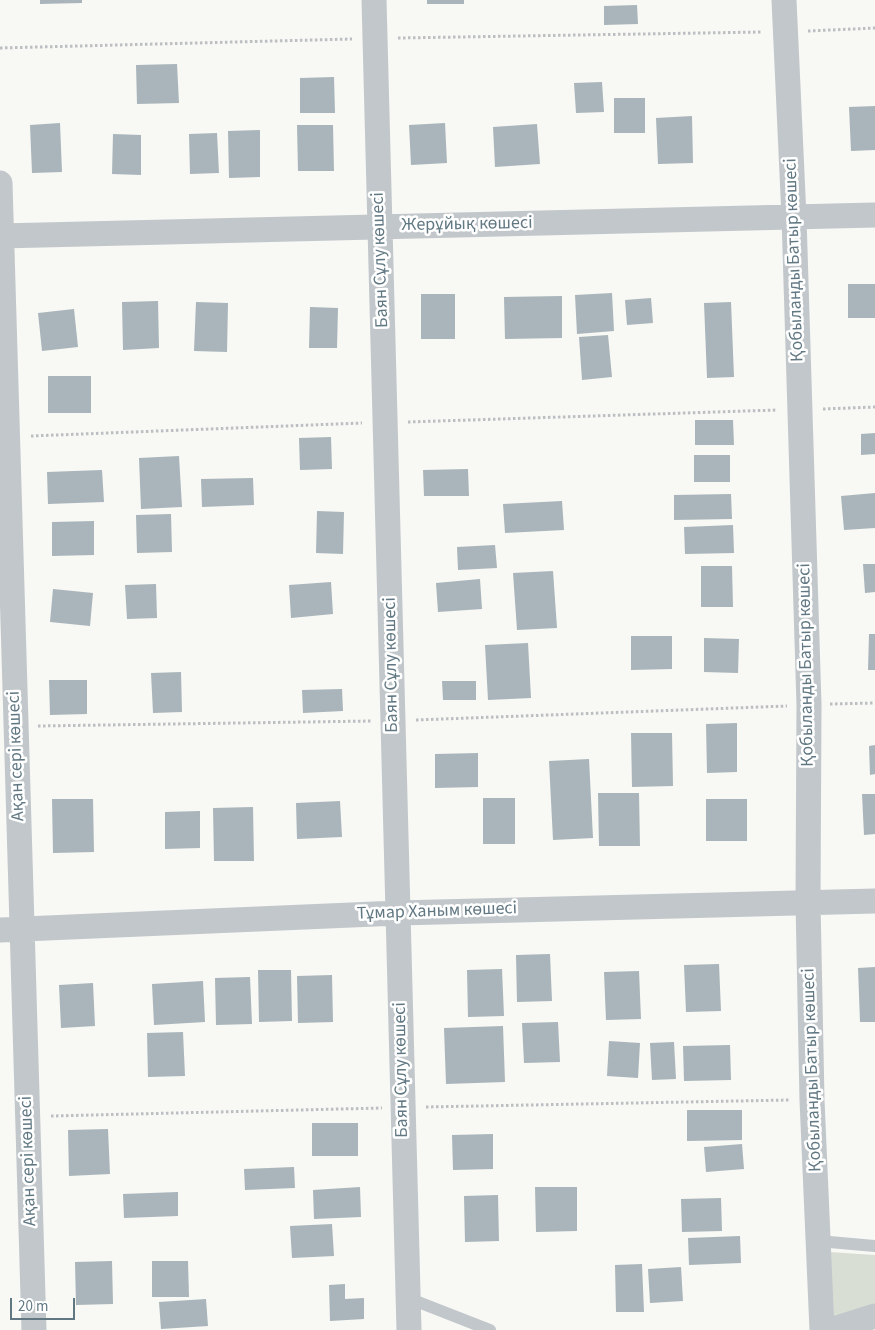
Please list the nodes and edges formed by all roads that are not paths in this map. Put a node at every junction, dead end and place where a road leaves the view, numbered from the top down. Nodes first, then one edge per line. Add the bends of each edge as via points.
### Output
1 (374, 0) edge
2 (784, 0) edge
3 (0, 183) edge
4 (875, 215) edge
5 (794, 217) junction
6 (380, 227) junction
7 (1, 236) edge
8 (875, 900) edge
9 (808, 902) junction
10 (398, 913) junction
11 (11, 930) edge
12 (818, 1241) junction
13 (875, 1246) edge
14 (408, 1298) junction
15 (875, 1316) edge
16 (34, 1330) edge
17 (409, 1330) edge
18 (490, 1330) edge
19 (822, 1330) edge
20 (831, 1330) edge

1 - 6 street, Баян Сұлу көшесі
2 - 5 street, Қобыланды Батыр көшесі
3 - 7 street, Ақан сері көшесі
4 - 5 street, Жерұйық көшесі
5 - 6 street, Жерұйық көшесі
5 - 9 street, Қобыланды Батыр көшесі via 809,705
6 - 7 street, Жерұйық көшесі
6 - 10 street, Баян Сұлу көшесі
7 - 11 street, Ақан сері көшесі via 16,727
8 - 9 street, Тұмар Ханым көшесі
9 - 10 street, Тұмар Ханым көшесі
9 - 12 street, Қобыланды Батыр көшесі
10 - 11 street, Тұмар Ханым көшесі
10 - 14 street, Баян Сұлу көшесі
11 - 16 street, Ақан сері көшесі
12 - 13 lane
12 - 19 street, Қобыланды Батыр көшесі
14 - 17 street, Баян Сұлу көшесі
14 - 18 lane
15 - 20 street

